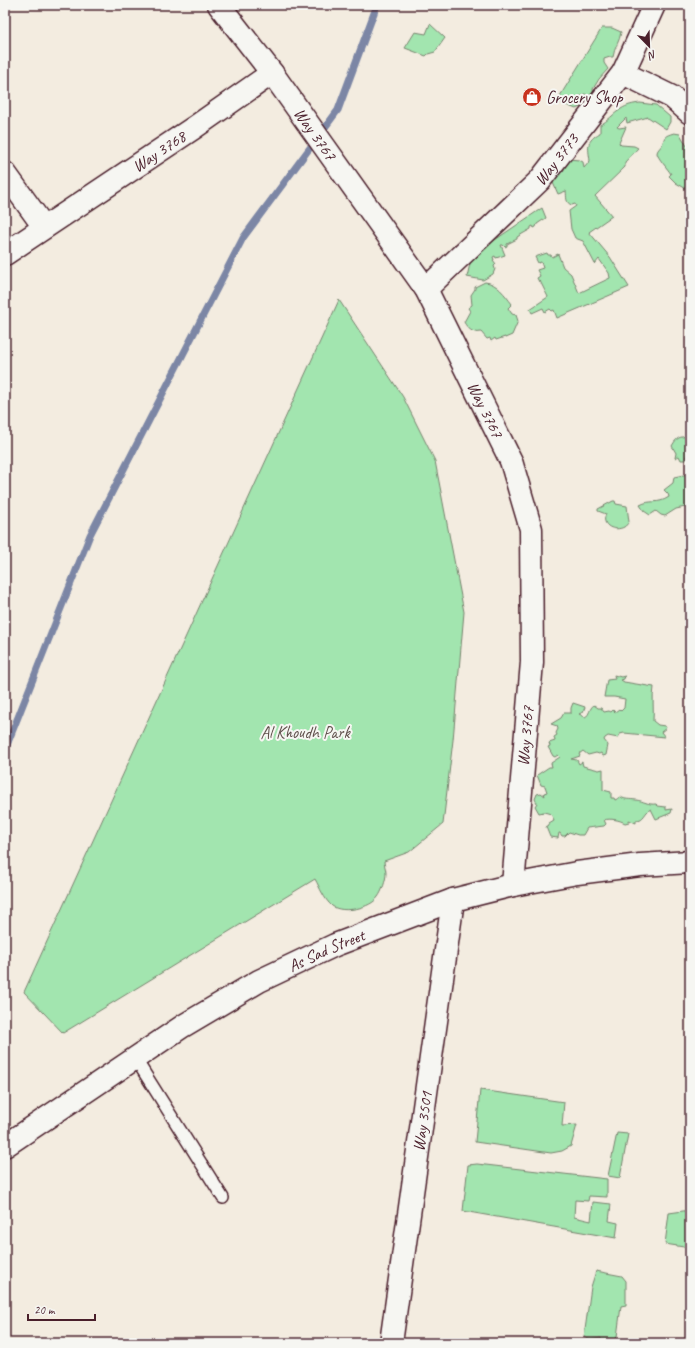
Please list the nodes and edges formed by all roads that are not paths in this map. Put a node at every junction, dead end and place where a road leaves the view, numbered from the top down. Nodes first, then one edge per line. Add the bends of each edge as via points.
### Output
1 (219, 5) edge
2 (654, 5) edge
3 (623, 72) junction
4 (272, 73) junction
5 (690, 112) edge
6 (5, 173) edge
7 (44, 227) junction
8 (5, 254) edge
9 (426, 289) junction
10 (690, 862) edge
11 (513, 885) junction
12 (453, 900) junction
13 (135, 1058) junction
14 (5, 1146) edge
15 (223, 1198) dead end
16 (391, 1343) edge

1 - 4 street, Way 3767
2 - 3 street, Way 3773
3 - 5 street via 672,97
3 - 9 street, Way 3773 via 540,180
4 - 7 street, Way 3768
4 - 9 street, Way 3767
6 - 7 street
7 - 8 street, Way 3768
9 - 11 street, Way 3767 via 511,461 532,529 532,662
10 - 11 street, As Sad Street via 577,873
11 - 12 street, As Sad Street
12 - 13 street, As Sad Street via 336,944 259,981
12 - 16 street, Way 3501
13 - 14 street, As Sad Street
13 - 15 lane

